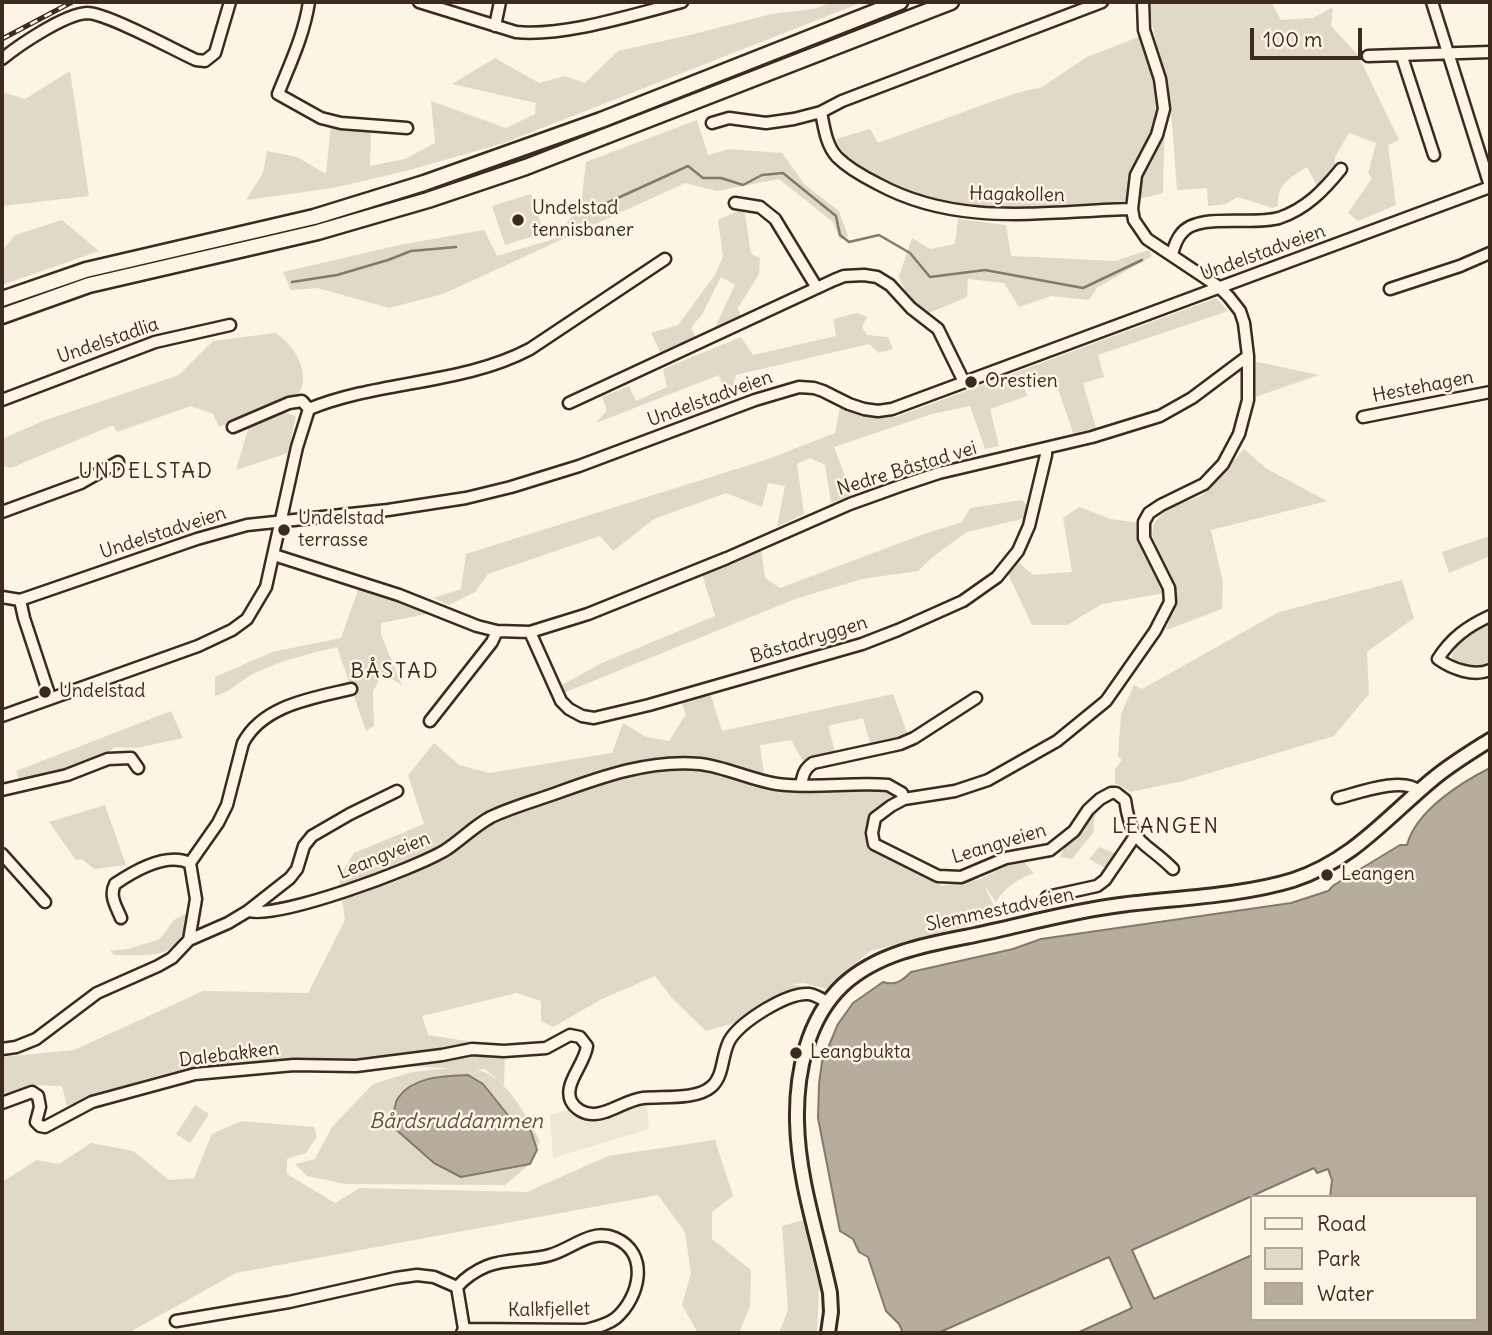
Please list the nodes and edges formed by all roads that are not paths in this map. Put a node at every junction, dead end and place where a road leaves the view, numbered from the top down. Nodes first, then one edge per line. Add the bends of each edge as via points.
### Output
1 (230, 2) edge
2 (309, 2) edge
3 (419, 2) edge
4 (500, 2) edge
5 (682, 2) edge
6 (900, 2) edge
7 (951, 2) edge
8 (1102, 2) edge
9 (1143, 2) edge
10 (1432, 2) edge
11 (495, 26) junction
12 (1490, 52) edge
13 (1449, 54) junction
14 (1368, 56) dead end
15 (1402, 57) junction
16 (2, 59) edge
17 (821, 112) junction
18 (712, 123) dead end
19 (407, 128) dead end
20 (1434, 155) dead end
21 (1341, 169) dead end
22 (1490, 186) edge
23 (735, 203) dead end
24 (1132, 209) junction
25 (1490, 253) edge
26 (1171, 254) junction
27 (665, 259) dead end
28 (1219, 287) junction
29 (817, 288) junction
30 (1390, 289) dead end
31 (2, 299) edge
32 (2, 316) edge
33 (230, 325) dead end
34 (1248, 356) junction
35 (964, 382) junction
36 (1490, 392) edge
37 (2, 400) edge
38 (569, 403) dead end
39 (309, 409) junction
40 (1363, 417) dead end
41 (233, 427) dead end
42 (1046, 448) junction
43 (118, 462) dead end
44 (2, 512) edge
45 (281, 521) junction
46 (274, 555) junction
47 (2, 597) edge
48 (20, 600) junction
49 (1490, 616) edge
50 (497, 631) junction
51 (530, 632) junction
52 (1490, 670) edge
53 (351, 689) dead end
54 (50, 697) junction
55 (976, 698) dead end
56 (2, 716) edge
57 (430, 721) dead end
58 (1490, 740) edge
59 (138, 768) dead end
60 (800, 785) junction
61 (2, 790) edge
62 (397, 790) dead end
63 (1419, 791) junction
64 (1338, 798) dead end
65 (904, 799) junction
66 (1135, 836) junction
67 (2, 855) edge
68 (190, 863) junction
69 (12, 866) junction
70 (1173, 869) dead end
71 (2, 871) edge
72 (1047, 897) dead end
73 (45, 902) dead end
74 (248, 911) junction
75 (121, 918) dead end
76 (189, 940) junction
77 (828, 1003) junction
78 (2, 1049) edge
79 (2, 1103) edge
80 (457, 1287) junction
81 (176, 1321) dead end
82 (463, 1331) edge
83 (828, 1333) edge

1 - 16 street via 215,53 205,61 86,13 52,26
2 - 19 street via 278,94 321,118
3 - 11 street
4 - 11 street
5 - 11 street via 544,32
6 - 31 highway via 601,120 424,183 314,217 86,270
7 - 32 highway via 527,167 428,200 318,232 89,285
8 - 17 street
9 - 24 street via 1144,30 1164,109 1157,135 1136,174
10 - 13 street
12 - 13 street
13 - 15 street
13 - 22 street
14 - 15 street
15 - 20 street
17 - 18 street via 766,123 729,118
17 - 24 street, Hagakollen via 837,156 887,189 920,201 991,215
21 - 26 street via 1322,191 1290,214 1254,222 1199,222 1181,234
22 - 28 street, Undelstadveien
23 - 29 street via 761,207 775,219
24 - 26 street via 1140,231
25 - 30 street
26 - 28 street
27 - 39 street via 512,359 339,397
28 - 34 street via 1240,311
28 - 35 street, Undelstadveien
29 - 35 street via 854,275 877,277 890,285 937,329
29 - 38 street
33 - 37 street, Undelstadlia via 155,342
34 - 42 street, Nedre Båstad vei via 1171,412
34 - 65 street via 1248,400 1223,464 1204,484 1161,505 1144,522 1144,538 1169,588 1170,602 1106,701 1057,741 988,780
35 - 45 street, Undelstadveien via 878,411 799,387 511,487 400,509
36 - 40 street, Hestehagen
39 - 41 street via 302,401 289,403
39 - 45 street
42 - 51 street, Nedre Båstad vei via 939,473 850,504 727,558
42 - 51 street, Båstadryggen via 1025,539 997,577 963,601 862,643 594,718 582,716 561,701
43 - 44 street via 81,483
45 - 46 street
45 - 48 street, Undelstadveien via 222,531
46 - 50 street, Nedre Båstad vei
46 - 54 street via 257,606 232,630
47 - 48 street
48 - 54 street
49 - 52 street via 1455,638 1438,659 1473,673
50 - 51 street, Nedre Båstad vei
50 - 57 street
53 - 68 street via 290,706 256,725 243,743 227,806
54 - 56 street
55 - 60 street via 900,744 813,763
58 - 63 main road, Slemmestadveien
59 - 61 street via 131,758 108,759 67,775
60 - 65 street, Leangveien via 888,785
60 - 74 street, Leangveien via 682,763 617,772 508,809 434,856 336,894 266,912
62 - 74 street via 312,836 290,878
63 - 64 street via 1392,785
63 - 77 main road, Slemmestadveien via 1359,846 1303,876 1256,889 1105,907 908,950 860,971
65 - 66 street, Leangveien via 875,818 874,844 938,876 961,877 1006,858 1050,850 1074,831 1096,801 1111,793 1125,800
66 - 70 street
66 - 72 street via 1097,886
67 - 69 street
68 - 75 street via 166,860 115,884 112,898
68 - 76 street via 196,899
69 - 71 street
69 - 73 street
74 - 76 street, Leangveien
76 - 78 street, Leangveien via 172,958 97,993 36,1038
77 - 79 street, Dalebakken via 810,994 800,995 751,1017 731,1038 717,1079 703,1092 632,1100 595,1115 583,1112 570,1100 570,1086 587,1046 570,1035 546,1048 472,1049 356,1066 294,1065 194,1074 92,1101 45,1127 36,1122 40,1102 32,1092
77 - 83 main road, Slemmestadveien via 807,1046 797,1118 803,1177 830,1293
80 - 81 street via 433,1277 407,1276
80 - 82 street, Kalkfjellet
80 - 82 street, Kalkfjellet via 488,1265 552,1255 592,1236 613,1237 637,1259 634,1293 627,1306 599,1327

